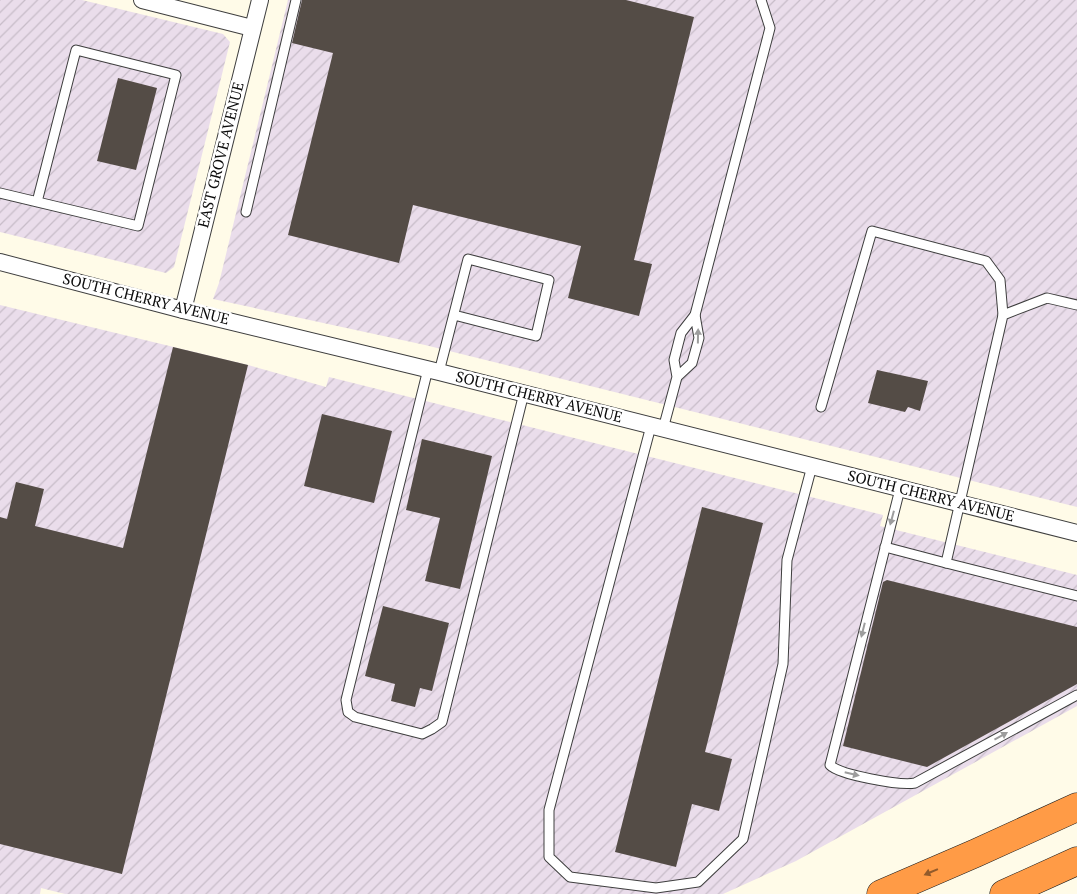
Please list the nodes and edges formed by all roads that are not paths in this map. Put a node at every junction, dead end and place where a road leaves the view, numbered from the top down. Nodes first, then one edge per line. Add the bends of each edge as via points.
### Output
1 (142, 0) edge
2 (260, 0) edge
3 (296, 0) edge
4 (759, 1) edge
5 (252, 28) junction
6 (0, 193) edge
7 (37, 202) junction
8 (246, 212) dead end
9 (0, 262) edge
10 (1077, 305) edge
11 (183, 310) junction
12 (695, 315) junction
13 (1003, 315) junction
14 (454, 316) junction
15 (434, 371) junction
16 (677, 377) junction
17 (524, 393) junction
18 (821, 407) dead end
19 (657, 427) junction
20 (812, 466) junction
21 (900, 489) junction
22 (960, 504) junction
23 (1077, 533) edge
24 (885, 548) junction
25 (946, 563) junction
26 (1077, 596) edge
27 (1077, 695) edge
28 (1077, 800) edge
29 (1077, 807) edge
30 (976, 853) junction
31 (1077, 861) edge
32 (1077, 872) edge
33 (880, 894) edge
34 (1004, 894) edge
35 (1009, 894) edge

1 - 5 street
2 - 5 street, EAST GROVE AVENUE
3 - 8 lane
4 - 12 lane via 770,28
5 - 11 street, EAST GROVE AVENUE
6 - 7 lane
7 - 7 lane via 138,226 176,75 76,50
9 - 11 street, SOUTH CHERRY AVENUE
10 - 13 lane via 1047,298
11 - 15 street, SOUTH CHERRY AVENUE
12 - 16 lane via 681,333 674,360
16 -> 12 lane via 692,363 700,338
13 - 18 lane via 1000,280 986,261 872,231
13 - 22 lane
14 - 14 lane via 468,259 549,280 536,336
14 - 15 lane
15 - 17 street, SOUTH CHERRY AVENUE
15 - 17 lane via 346,700 348,712 354,717 422,734 442,722
16 - 19 lane
17 - 19 street, SOUTH CHERRY AVENUE
19 - 20 street, SOUTH CHERRY AVENUE
19 - 20 lane via 549,810 549,857 570,877 656,888 698,882 742,839 783,664 787,560
20 - 21 street, SOUTH CHERRY AVENUE
21 - 22 street, SOUTH CHERRY AVENUE
21 -> 24 lane
22 - 23 street, SOUTH CHERRY AVENUE
22 - 25 lane
24 - 25 lane
24 -> 27 lane via 831,758 830,765 835,769 900,784 915,783
25 - 26 lane
28 - 30 highway
29 - 30 highway
30 -> 33 highway
31 - 34 highway
32 - 35 highway

